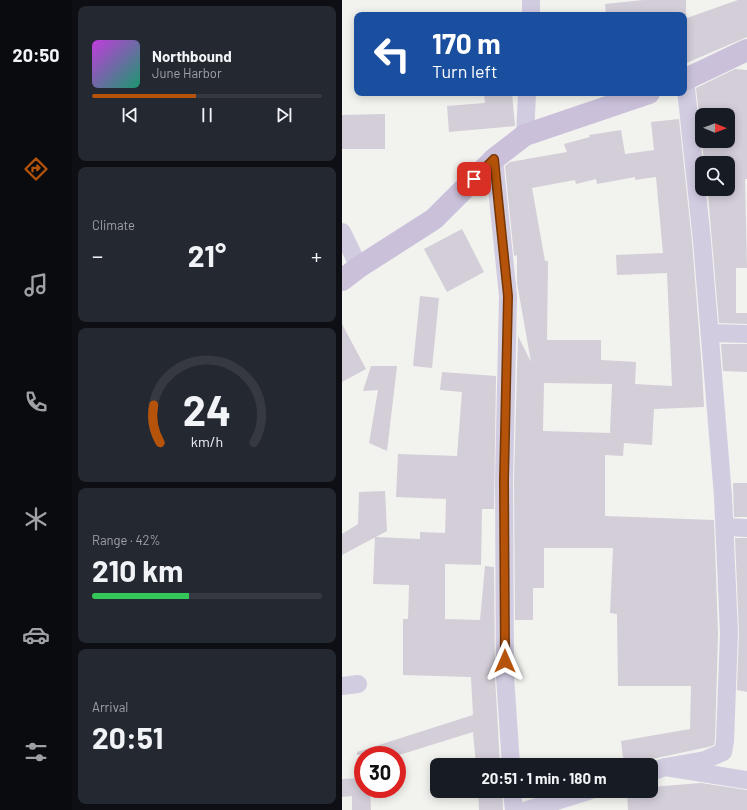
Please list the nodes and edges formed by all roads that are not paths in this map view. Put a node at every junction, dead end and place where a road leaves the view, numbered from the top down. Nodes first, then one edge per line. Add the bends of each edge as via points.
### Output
1 (531, 0) edge
2 (531, 12) edge
3 (747, 50) edge
4 (687, 78) edge
5 (527, 96) edge
6 (640, 96) edge
7 (686, 96) edge
8 (525, 135) junction
9 (494, 159) junction
10 (342, 232) edge
11 (350, 273) edge
12 (710, 333) junction
13 (747, 334) edge
14 (725, 527) junction
15 (747, 528) edge
16 (511, 758) edge
17 (658, 770) edge
18 (747, 780) edge
19 (513, 798) edge
20 (567, 798) edge
21 (514, 810) edge
22 (528, 810) edge

1 - 2 street
3 - 4 street
5 - 8 street
6 - 8 street
7 - 12 street
8 - 9 street
9 - 11 street via 434,219
9 - 16 street via 508,296 504,480 505,660
10 - 11 street
12 - 13 street
12 - 14 street
14 - 15 street
14 - 17 street via 729,633 723,752 705,760
17 - 18 street
19 - 21 street
20 - 22 street

